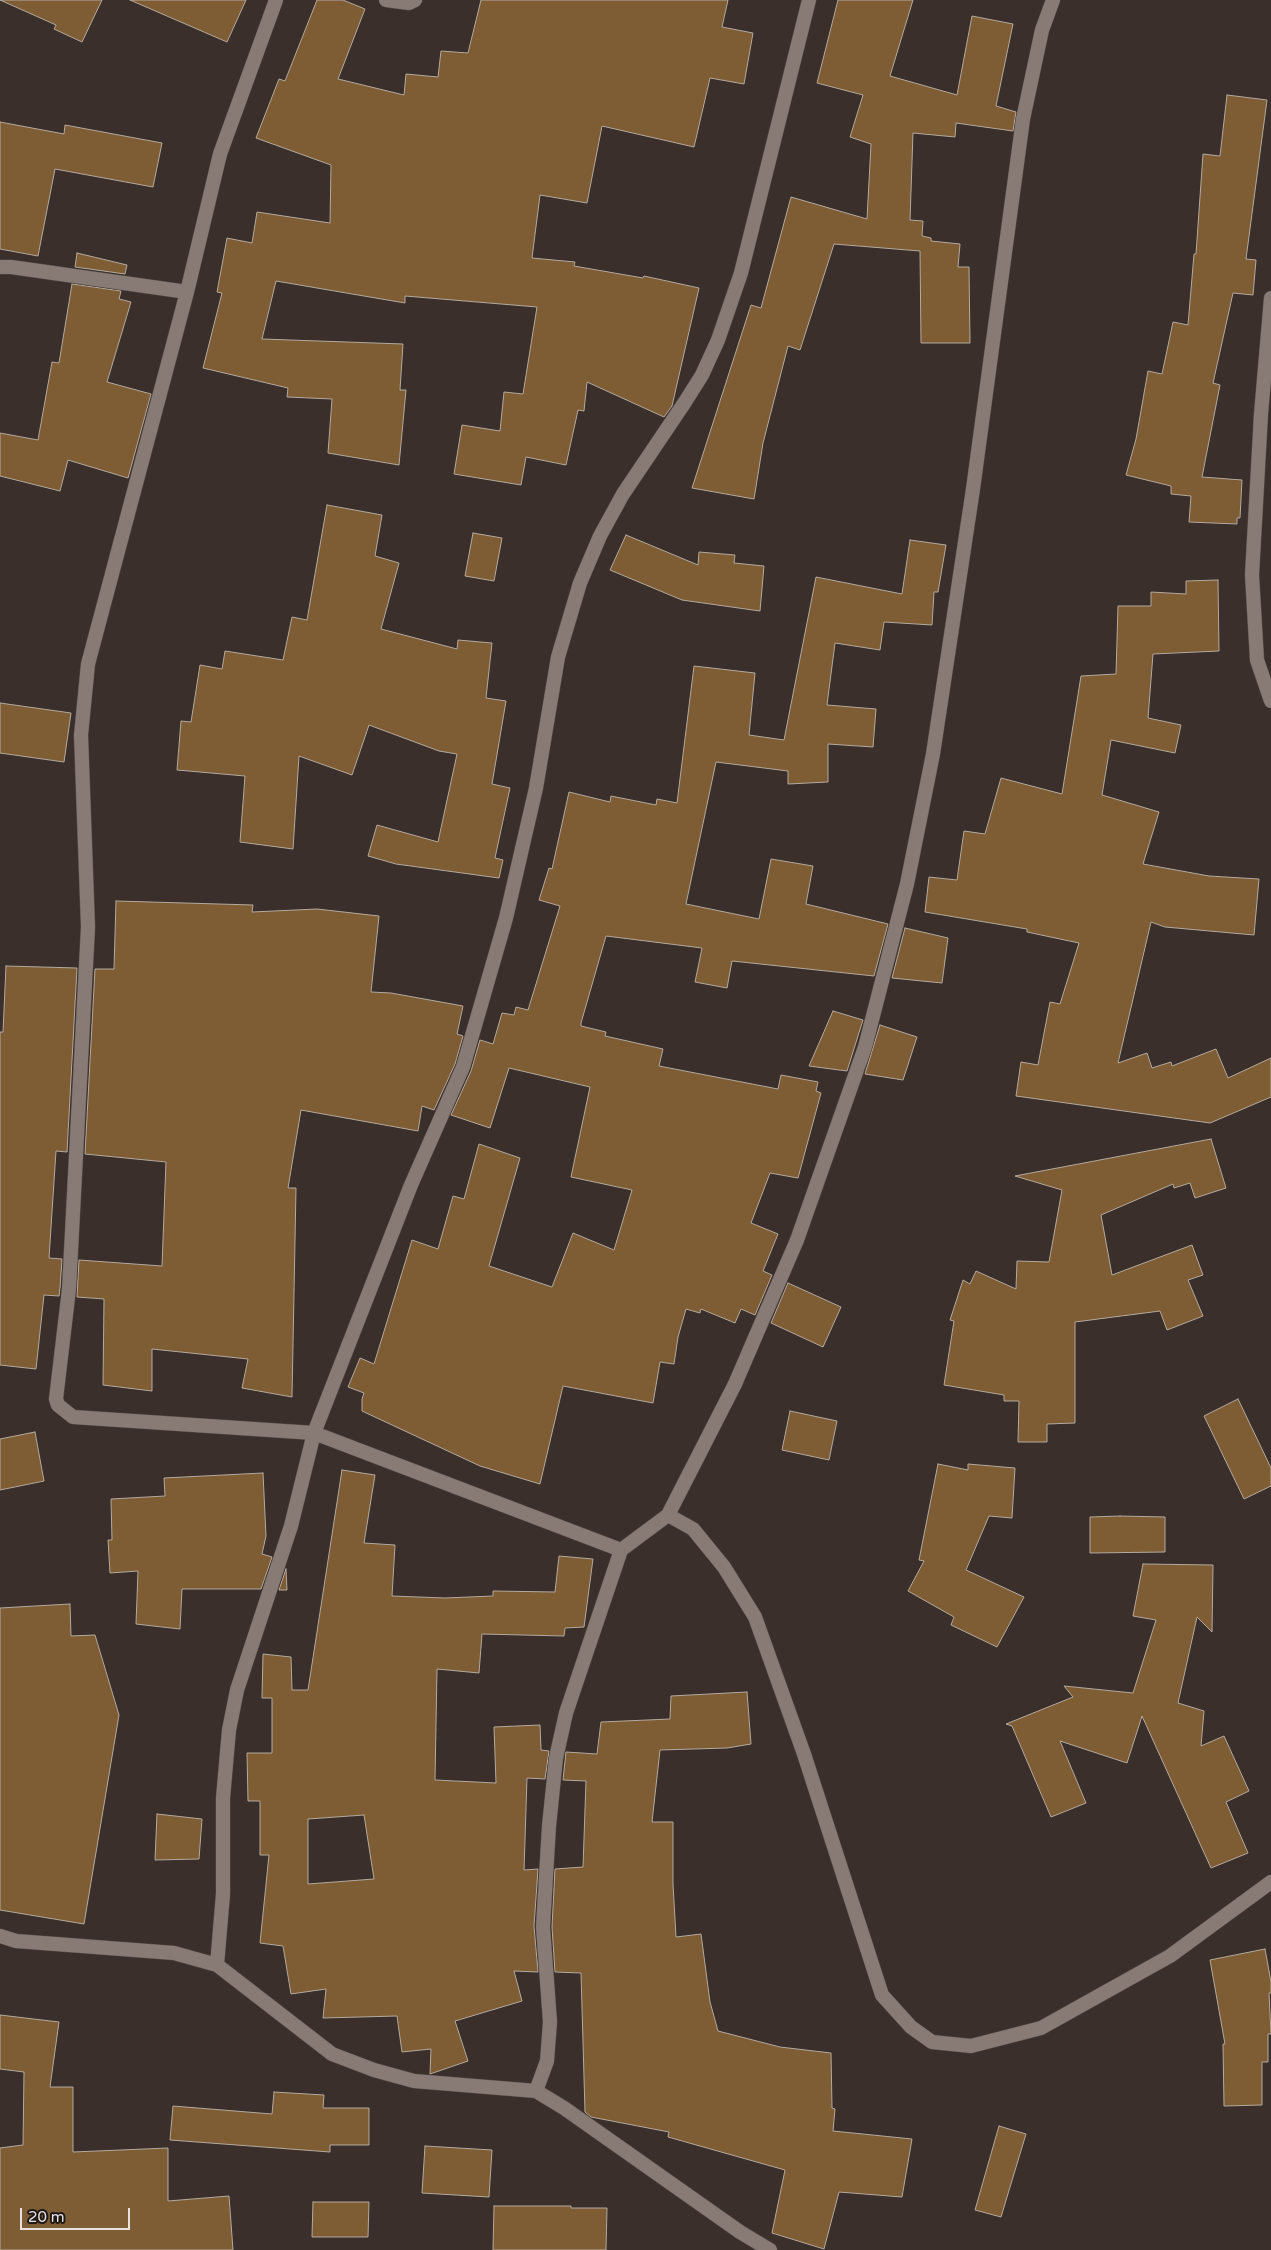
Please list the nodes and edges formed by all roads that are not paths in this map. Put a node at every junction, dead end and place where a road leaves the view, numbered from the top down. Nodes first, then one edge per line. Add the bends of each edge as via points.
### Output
1 (276, 0) edge
2 (386, 0) edge
3 (415, 0) edge
4 (1053, 0) edge
5 (804, 4) edge
6 (0, 267) edge
7 (187, 292) junction
8 (1271, 298) edge
9 (1271, 700) edge
10 (314, 1433) junction
11 (668, 1515) junction
12 (621, 1550) junction
13 (1271, 1882) edge
14 (0, 1936) edge
15 (217, 1965) junction
16 (536, 2090) junction
17 (770, 2250) edge

1 - 7 street via 220,154
2 - 3 street via 409,3
4 - 11 street via 1042,30 1023,118 933,754 907,884 865,1047 798,1240 736,1384
5 - 10 street via 741,273 718,340 685,402 623,494 580,583 558,657 536,788 506,918 463,1067 411,1185
6 - 7 street
7 - 10 street via 88,664 81,735 88,927 69,1289 56,1398 58,1405 73,1417
8 - 9 street via 1252,575 1257,660
10 - 12 street
10 - 15 street via 291,1526 237,1690 229,1730 222,1798 223,1894
11 - 12 street
11 - 13 street via 693,1529 724,1567 755,1617 804,1754 882,1995 911,2027 932,2042 971,2046 1041,2028 1170,1956
12 - 16 street via 566,1713 556,1758 543,1927 550,2022 547,2061
14 - 15 street via 16,1941 174,1953
15 - 16 street via 332,2054 374,2070 414,2080
16 - 17 street

